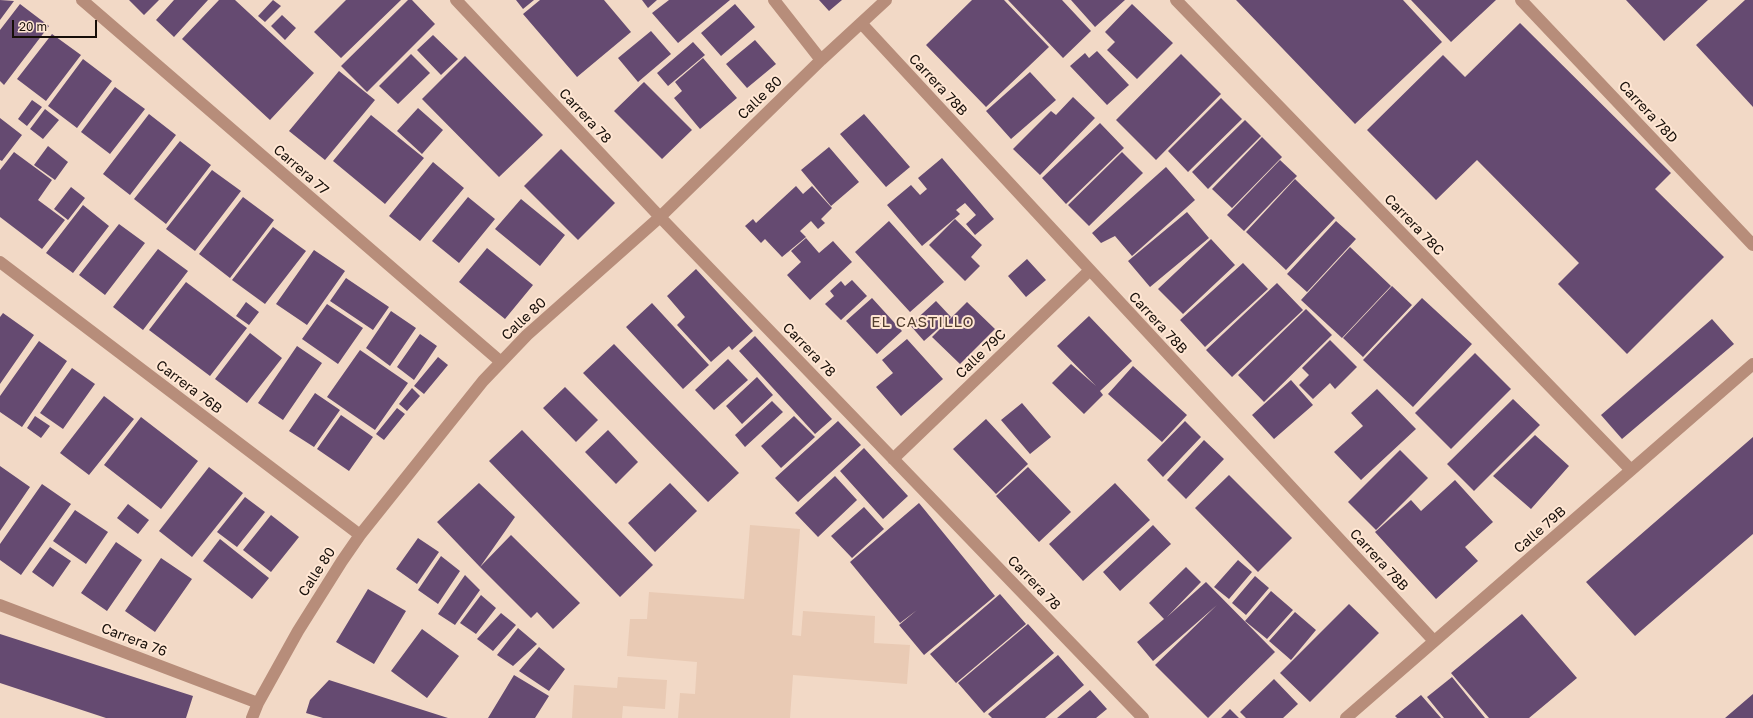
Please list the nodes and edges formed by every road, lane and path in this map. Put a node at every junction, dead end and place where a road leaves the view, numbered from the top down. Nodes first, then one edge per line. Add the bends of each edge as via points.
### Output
1 (82, 0) edge
2 (456, 0) edge
3 (774, 0) edge
4 (886, 0) edge
5 (1176, 0) edge
6 (1521, 0) edge
7 (861, 24) junction
8 (821, 60) junction
9 (660, 217) junction
10 (1753, 246) edge
11 (0, 262) edge
12 (1089, 271) junction
13 (500, 362) junction
14 (1753, 364) edge
15 (893, 459) junction
16 (1631, 470) junction
17 (360, 535) junction
18 (0, 605) edge
19 (1434, 641) junction
20 (258, 703) junction
21 (252, 718) edge
22 (1143, 718) edge
23 (1346, 718) edge

1 - 13 street, Carrera 77
2 - 9 street, Carrera 78
3 - 8 street
4 - 7 street, Calle 80
5 - 16 street, Carrera 78C
6 - 10 street, Carrera 78D
7 - 8 street, Calle 80
7 - 12 street, Carrera 78B
8 - 9 street, Calle 80
9 - 13 street, Calle 80
9 - 15 street, Carrera 78
11 - 17 street, Carrera 76B
12 - 15 street, Calle 79C
12 - 19 street, Carrera 78B
13 - 17 street, Calle 80
14 - 16 street, Calle 79B
15 - 22 street, Carrera 78
16 - 19 street, Calle 79B
17 - 20 street, Calle 80 via 298,631
18 - 20 street, Carrera 76
19 - 23 street, Calle 79B
20 - 21 street, Calle 80

